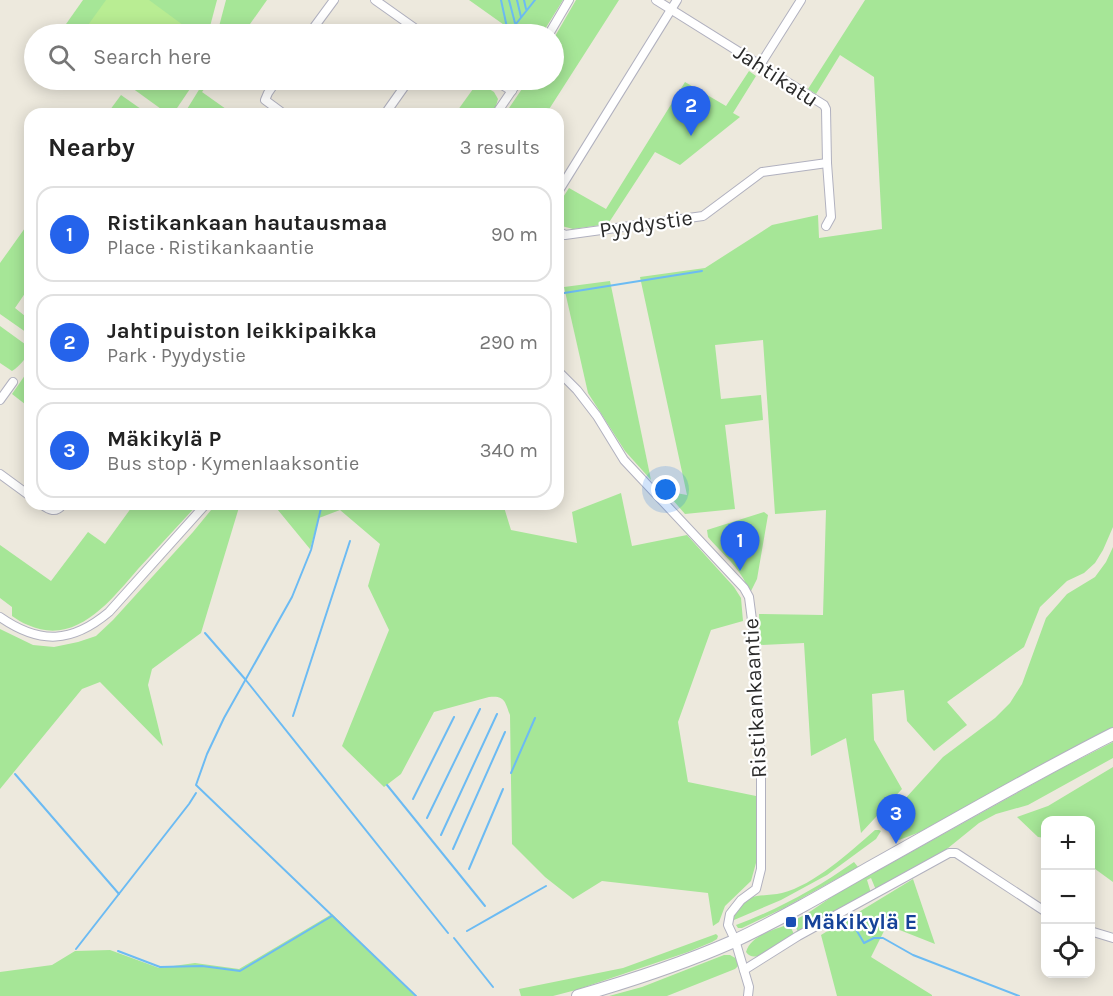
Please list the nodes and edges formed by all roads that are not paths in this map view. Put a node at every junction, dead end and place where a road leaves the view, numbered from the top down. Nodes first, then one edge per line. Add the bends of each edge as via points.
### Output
1 (334, 0) edge
2 (375, 0) edge
3 (569, 0) edge
4 (656, 0) edge
5 (677, 0) edge
6 (801, 0) edge
7 (671, 9) junction
8 (316, 24) edge
9 (409, 24) edge
10 (555, 24) edge
11 (760, 65) junction
12 (270, 90) edge
13 (402, 90) edge
14 (512, 91) edge
15 (276, 108) edge
16 (389, 108) edge
17 (500, 108) edge
18 (827, 163) junction
19 (564, 182) edge
20 (826, 225) dead end
21 (564, 234) edge
22 (564, 377) edge
23 (13, 382) dead end
24 (0, 400) edge
25 (0, 474) edge
26 (24, 492) edge
27 (201, 510) edge
28 (0, 617) edge
29 (1113, 734) edge
30 (1041, 909) edge
31 (1095, 933) edge
32 (1113, 938) edge
33 (735, 940) junction
34 (744, 970) junction
35 (578, 996) edge
36 (748, 996) edge

1 - 8 street
2 - 9 street
3 - 10 street
4 - 7 street, Jahtikatu
5 - 7 street
6 - 11 street
7 - 11 street, Jahtikatu
7 - 19 street
11 - 18 street, Jahtikatu via 824,105
12 - 15 street via 265,100
13 - 16 street
14 - 17 street
18 - 20 street, Jahtikatu via 831,218
18 - 21 street, Pyydystie via 762,172 704,216
22 - 33 street, Ristikankaantie via 597,416 624,460 749,597 755,643 761,869 756,889 730,914 729,925
23 - 24 street
25 - 26 street
27 - 28 street via 96,623 63,636 42,637
29 - 33 main road
30 - 34 street via 956,853 949,853
31 - 32 street
33 - 34 street
33 - 35 main road via 677,964
34 - 36 street

